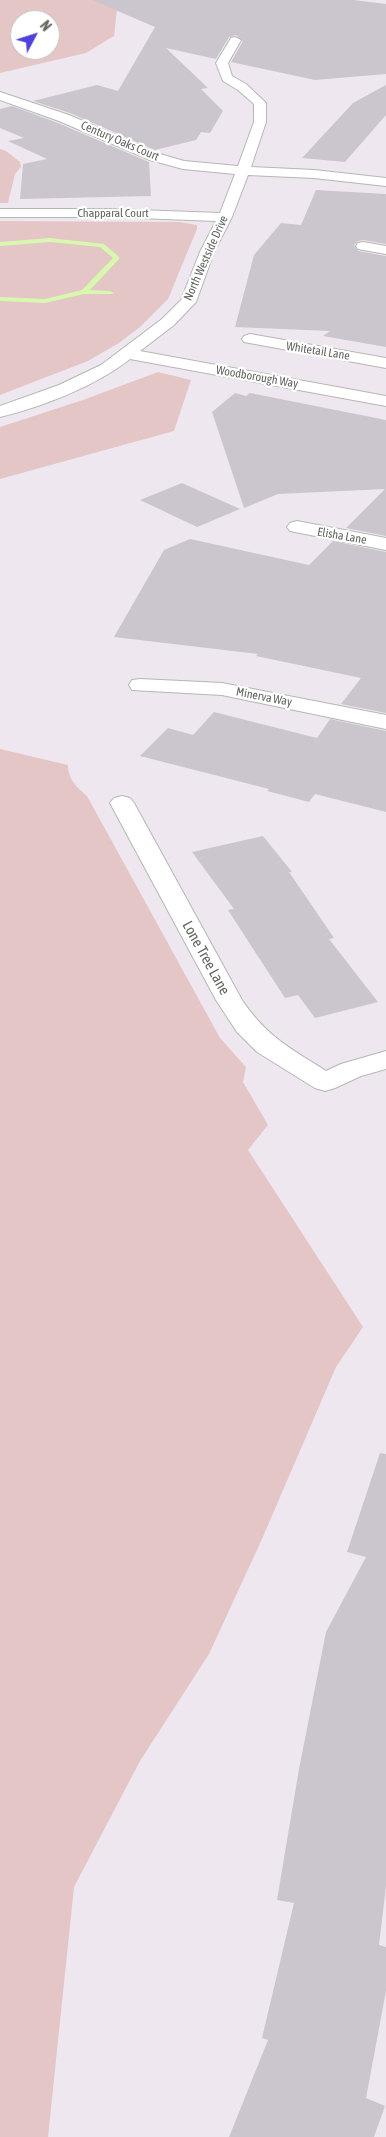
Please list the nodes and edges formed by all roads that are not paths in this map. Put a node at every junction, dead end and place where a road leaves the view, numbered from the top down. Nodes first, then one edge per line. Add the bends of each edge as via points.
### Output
1 (235, 40) dead end
2 (0, 96) edge
3 (243, 171) junction
4 (383, 176) edge
5 (0, 213) edge
6 (225, 217) junction
7 (363, 246) dead end
8 (386, 250) edge
9 (250, 339) dead end
10 (128, 354) junction
11 (386, 363) edge
12 (386, 401) edge
13 (0, 412) edge
14 (297, 527) dead end
15 (386, 544) edge
16 (140, 685) dead end
17 (386, 722) edge
18 (122, 803) dead end
19 (386, 1060) edge

1 - 3 street, North Westside Drive via 222,63 227,78 260,103 260,122
2 - 3 street, Century Oaks Court via 64,118 168,162
3 - 4 street via 369,180
3 - 6 street, North Westside Drive
5 - 6 street, Chapparal Court
6 - 10 street, North Westside Drive via 207,252 188,302
7 - 8 street
9 - 11 street, Whitetail Lane
10 - 12 street, Woodborough Way
10 - 13 street, North Westside Drive via 107,369 65,389
14 - 15 street, Elisha Lane
16 - 17 street, Minerva Way via 222,689
18 - 19 street, Lone Tree Lane via 246,1026 267,1046 325,1082

